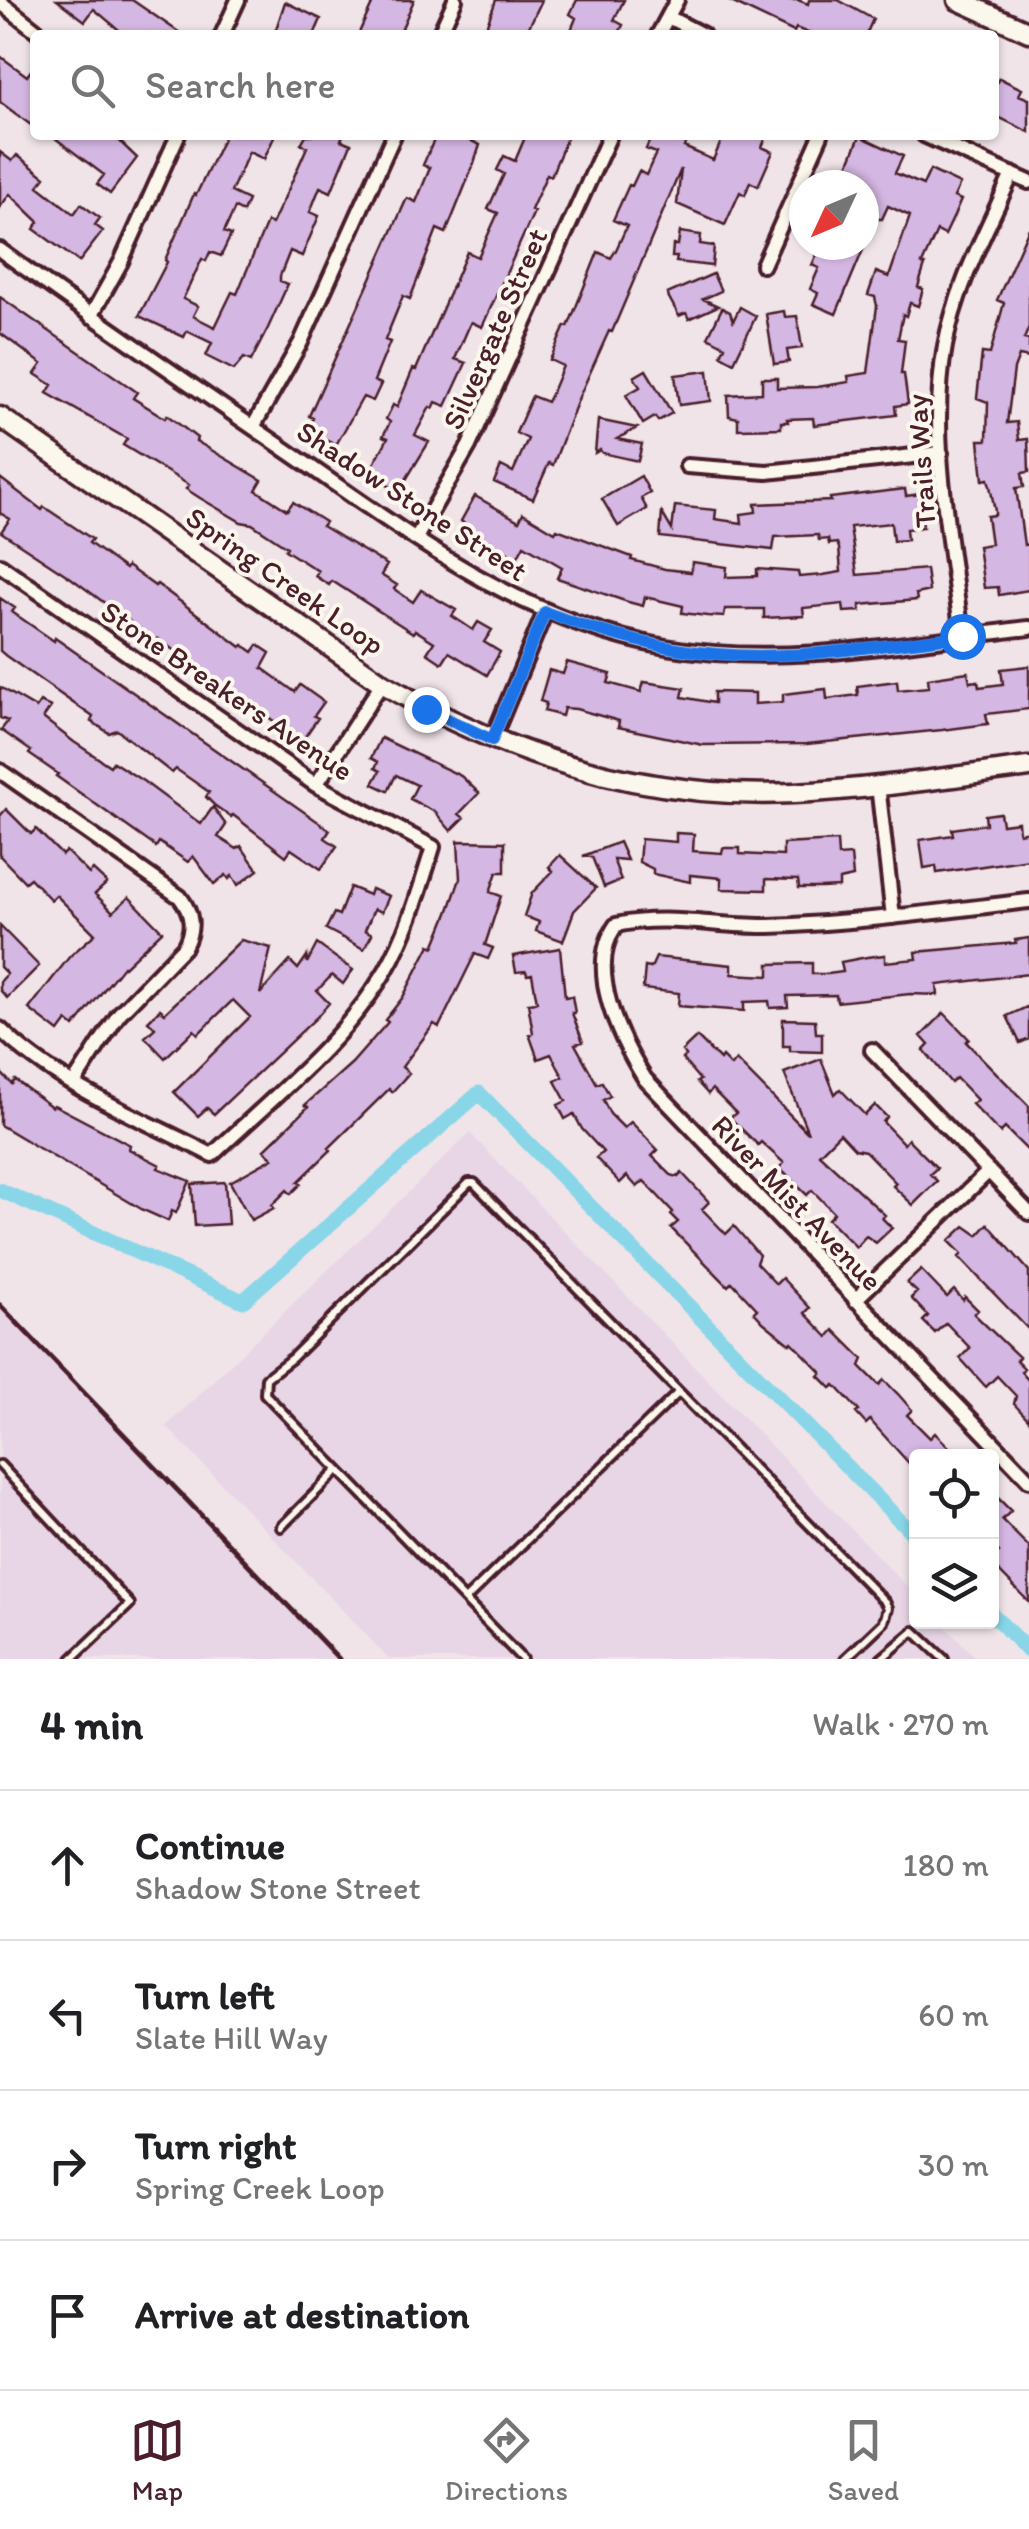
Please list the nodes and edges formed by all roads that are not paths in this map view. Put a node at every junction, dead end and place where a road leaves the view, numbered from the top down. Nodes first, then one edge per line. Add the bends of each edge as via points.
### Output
1 (238, 0) edge
2 (454, 0) edge
3 (677, 0) edge
4 (958, 0) edge
5 (0, 2) edge
6 (668, 17) junction
7 (36, 30) edge
8 (224, 30) edge
9 (441, 30) edge
10 (661, 30) edge
11 (693, 30) edge
12 (1029, 32) edge
13 (175, 140) edge
14 (392, 140) edge
15 (608, 140) edge
16 (819, 140) edge
17 (935, 140) edge
18 (1012, 174) junction
19 (1029, 182) edge
20 (0, 250) edge
21 (763, 265) dead end
22 (90, 316) junction
23 (0, 417) edge
24 (253, 427) junction
25 (941, 453) junction
26 (688, 466) dead end
27 (416, 538) junction
28 (0, 565) edge
29 (545, 612) junction
30 (1029, 628) edge
31 (962, 636) junction
32 (382, 682) junction
33 (492, 740) junction
34 (1029, 768) edge
35 (0, 771) edge
36 (316, 785) junction
37 (878, 785) junction
38 (1029, 901) edge
39 (893, 916) junction
40 (0, 1029) edge
41 (872, 1050) dead end
42 (74, 1084) junction
43 (989, 1171) junction
44 (1029, 1212) edge
45 (856, 1300) junction
46 (679, 1392) junction
47 (0, 1465) edge
48 (338, 1470) junction
49 (1029, 1480) edge
50 (281, 1528) dead end
51 (465, 1600) junction
52 (72, 1659) edge
53 (522, 1659) edge
54 (845, 1659) edge
55 (881, 1659) edge
56 (944, 1659) edge

1 - 8 street
2 - 9 street
3 - 6 street
4 - 12 street
5 - 7 street
6 - 10 street
6 - 11 street
13 - 22 street
14 - 24 street via 301,342
15 - 27 street, Silvergate Street via 470,446
16 - 21 street
17 - 18 street
18 - 19 street
18 - 25 street, Trails Way via 954,309 940,381
20 - 22 street, Shadow Stone Street
22 - 24 street, Shadow Stone Street
23 - 32 street, Spring Creek Loop
24 - 27 street, Shadow Stone Street
25 - 26 street via 767,472
25 - 31 street, Trails Way
27 - 29 street, Shadow Stone Street
28 - 36 street, Stone Breakers Avenue
29 - 31 street, Shadow Stone Street via 620,638 717,654 816,653
29 - 33 street
30 - 31 street, Shadow Stone Street
32 - 33 street, Spring Creek Loop
32 - 36 street
33 - 37 street, Spring Creek Loop via 587,772 696,791 794,793
34 - 37 street, Spring Creek Loop
35 - 42 street via 180,897 191,922 184,948 118,1014
36 - 42 street, Stone Breakers Avenue via 434,848 402,938 362,1006 212,1156
37 - 39 street
38 - 39 street
39 - 45 street, River Mist Avenue via 742,926 644,919 616,925 605,940 618,1027 645,1079
40 - 42 street
41 - 43 street
43 - 44 street
43 - 45 street
45 - 49 street, River Mist Avenue
46 - 48 lane via 469,1183 266,1378 266,1394
46 - 51 lane
46 - 54 lane via 886,1602 884,1622
47 - 52 lane via 130,1604
48 - 50 lane
48 - 51 lane
51 - 53 lane
55 - 56 lane via 914,1631

